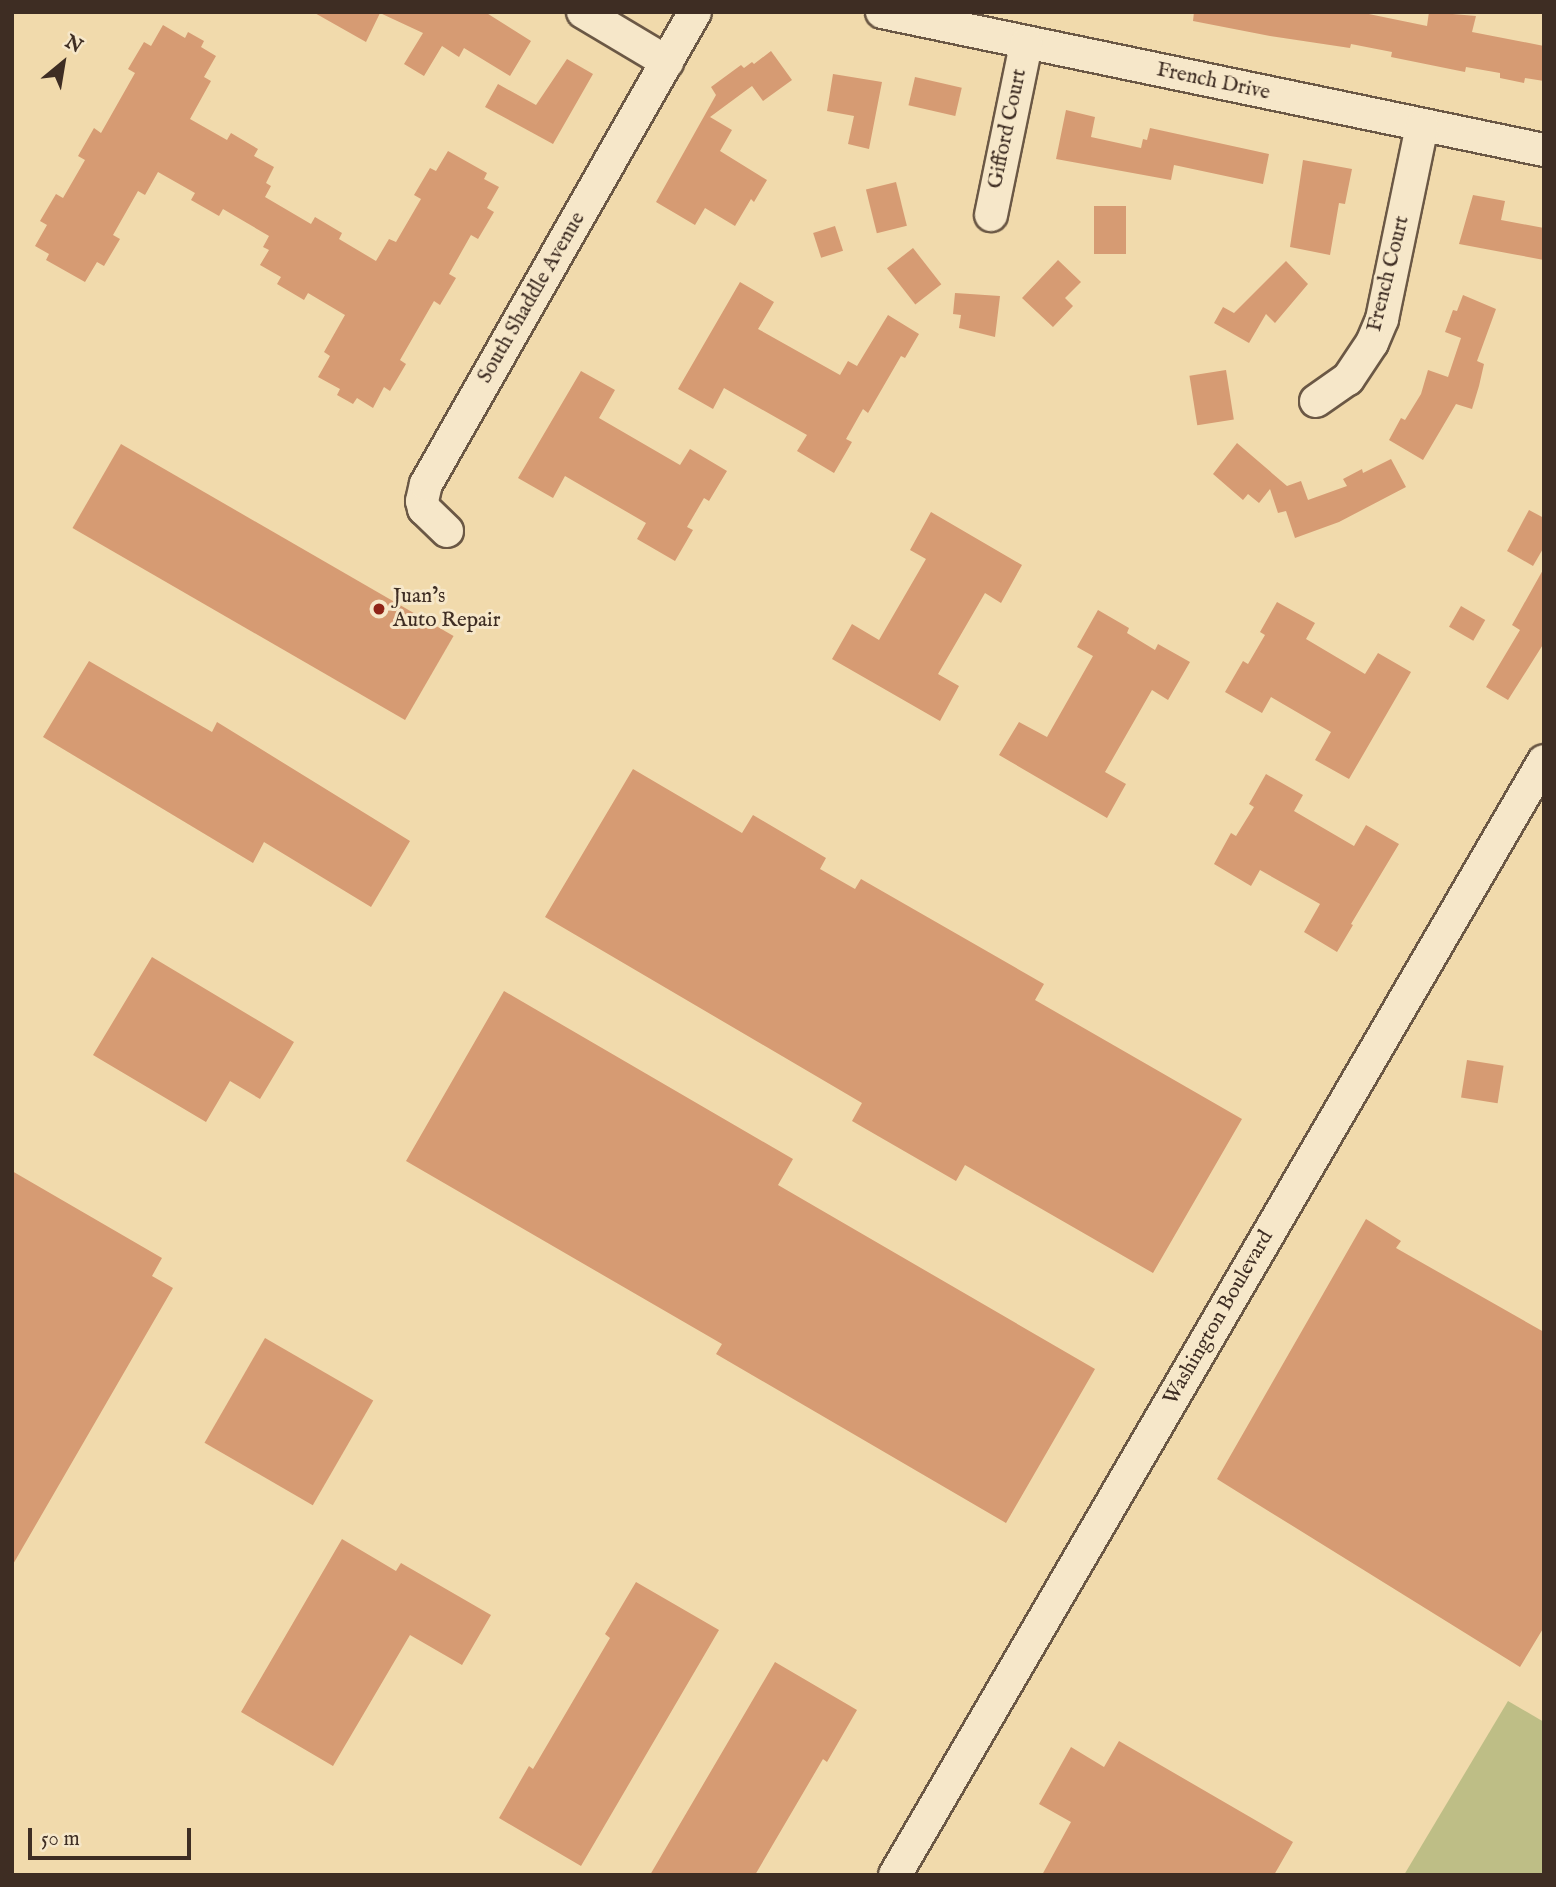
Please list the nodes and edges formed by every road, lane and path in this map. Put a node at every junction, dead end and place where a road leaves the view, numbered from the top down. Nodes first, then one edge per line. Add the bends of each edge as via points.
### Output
1 (583, 12) edge
2 (695, 12) edge
3 (882, 12) edge
4 (1026, 44) junction
5 (667, 62) junction
6 (1422, 126) junction
7 (1544, 150) edge
8 (990, 215) dead end
9 (1316, 401) dead end
10 (447, 531) dead end
11 (1544, 761) edge
12 (895, 1875) edge

1 - 5 street
2 - 5 street
3 - 4 street, French Drive
4 - 6 street, French Drive
4 - 8 street, Gifford Court
5 - 10 street, South Shaddle Avenue via 426,484 424,509
6 - 7 street, French Drive
6 - 9 street, French Court via 1382,319 1348,379
11 - 12 street, Washington Boulevard

